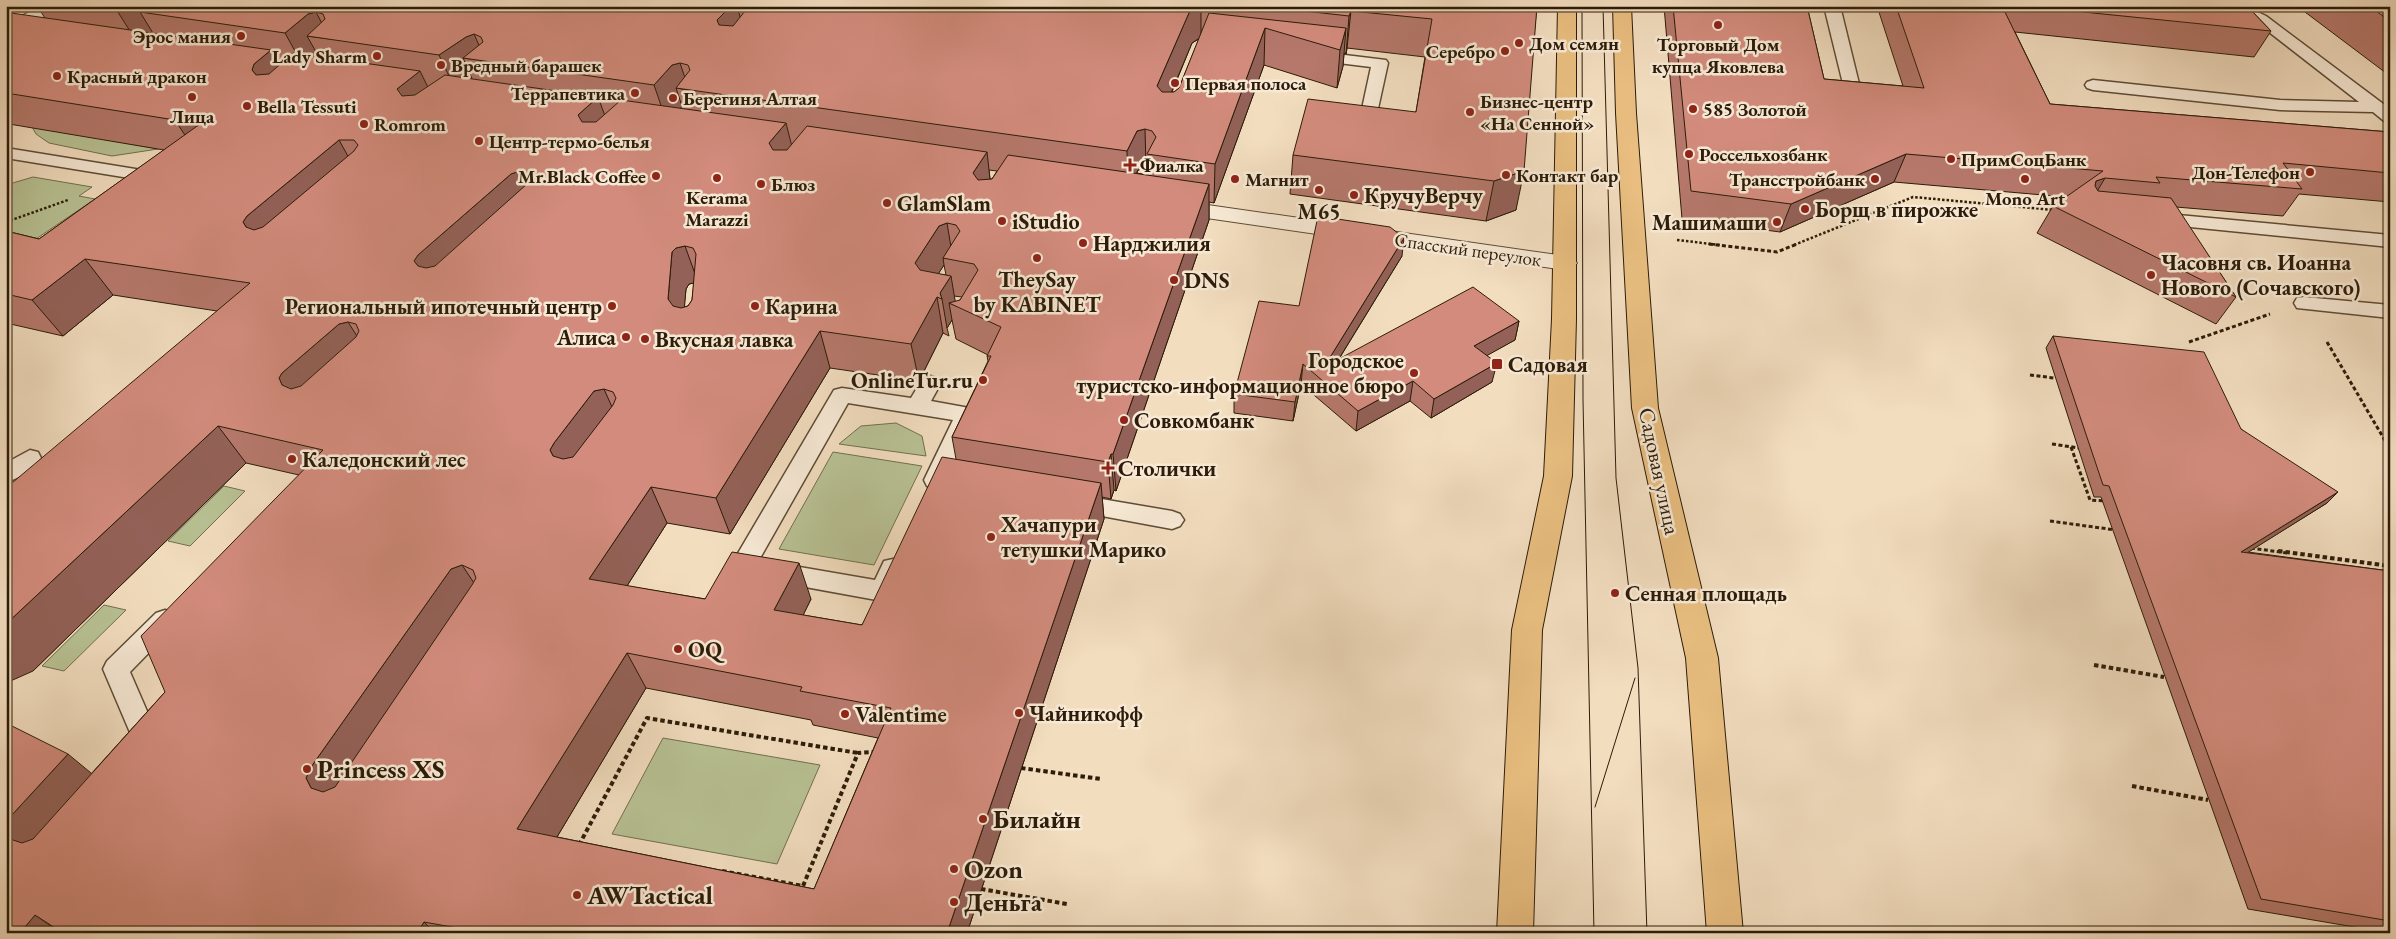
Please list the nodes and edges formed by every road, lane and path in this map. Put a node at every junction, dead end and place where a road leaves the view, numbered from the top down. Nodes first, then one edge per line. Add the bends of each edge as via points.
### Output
1 (56, 6) edge
2 (1567, 6) edge
3 (1622, 6) edge
4 (1832, 6) edge
5 (2232, 6) edge
6 (6, 33) edge
7 (32, 39) edge
8 (1301, 54) edge
9 (2092, 85) dead end
10 (1855, 100) edge
11 (2383, 112) edge
12 (1366, 132) edge
13 (7, 154) edge
14 (145, 175) junction
15 (177, 181) edge
16 (121, 192) edge
17 (1154, 204) edge
18 (2060, 210) edge
19 (2139, 218) edge
20 (1677, 240) dead end
21 (2390, 241) edge
22 (1565, 263) junction
23 (2304, 303) joint
24 (2390, 312) edge
25 (2189, 342) dead end
26 (2030, 375) dead end
27 (2054, 378) dead end
28 (930, 383) dead end
29 (918, 406) junction
30 (2052, 444) dead end
31 (2071, 447) junction
32 (2078, 448) dead end
33 (30, 458) dead end
34 (6, 474) edge
35 (960, 484) edge
36 (1052, 500) edge
37 (2109, 502) edge
38 (1172, 520) dead end
39 (2050, 521) dead end
40 (2117, 530) dead end
41 (2247, 540) edge
42 (2241, 546) edge
43 (902, 548) edge
44 (2251, 548) junction
45 (2390, 566) edge
46 (178, 606) edge
47 (2094, 665) dead end
48 (2164, 677) dead end
49 (882, 751) edge
50 (858, 753) junction
51 (1021, 768) dead end
52 (141, 772) edge
53 (1101, 779) dead end
54 (2132, 786) dead end
55 (2208, 800) dead end
56 (587, 846) edge
57 (715, 870) edge
58 (981, 889) dead end
59 (1068, 904) dead end
60 (1515, 933) edge
61 (1725, 933) edge

1 - 6 street
2 - 22 main road
3 - 61 main road, Садовая улица via 1645,408 1702,658
4 - 10 lane
5 - 11 lane via 2261,19
6 - 7 street
8 - 12 lane via 1380,63
9 - 11 lane via 2280,105
13 - 14 lane
14 - 15 lane
14 - 16 lane
17 - 22 street, Спасский переулок
18 - 20 path via 1913,197 1777,252
19 - 21 lane
22 - 60 main road via 1558,476 1527,630
23 - 24 lane
23 - 25 path
26 - 27 path
28 - 29 lane
29 - 35 lane via 967,414 931,488
29 - 43 lane via 842,395 743,567 882,591
30 - 31 path
31 - 32 path
31 - 37 path via 2090,500
33 - 34 lane
36 - 38 lane
39 - 40 path
41 - 44 path
42 - 44 path
44 - 45 path
46 - 52 lane via 116,669 154,757
47 - 48 path
49 - 50 path
50 - 56 path via 647,718 578,844
50 - 57 path via 803,886
51 - 53 path
54 - 55 path
58 - 59 path

